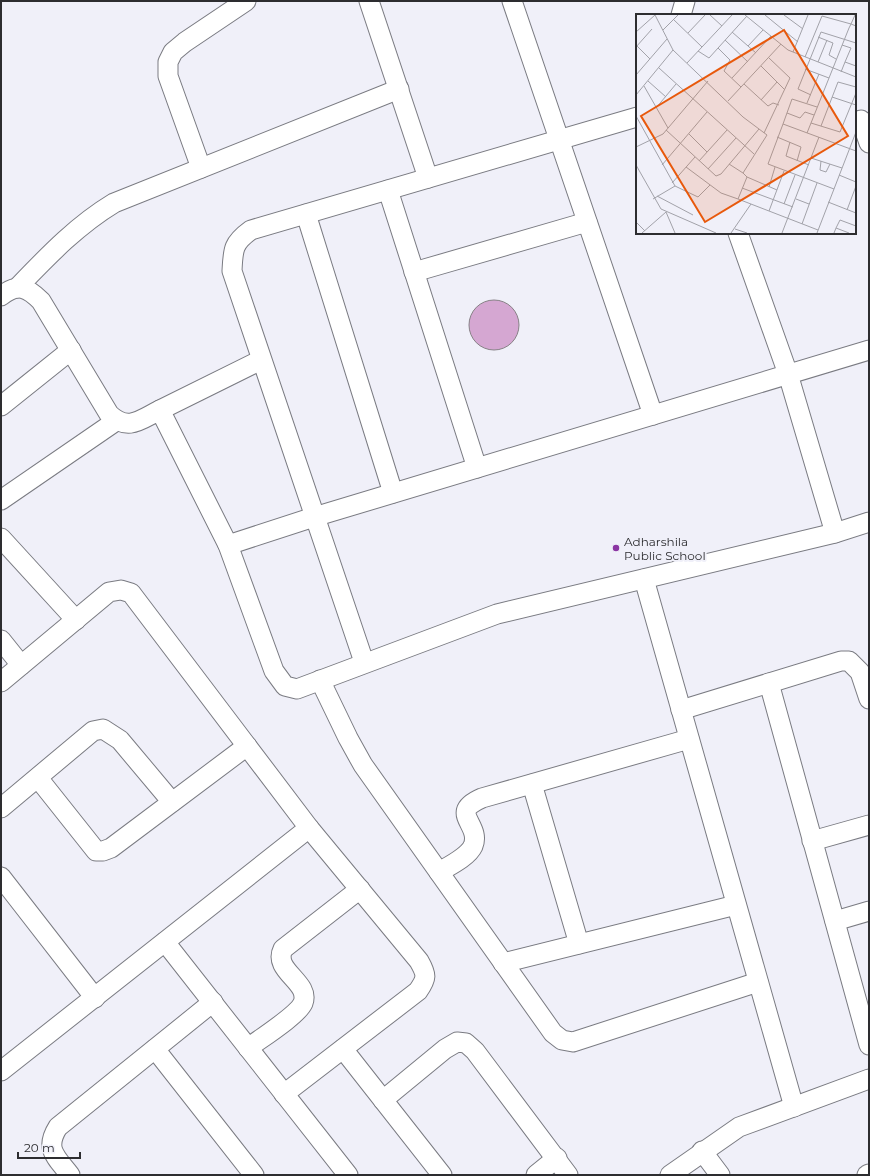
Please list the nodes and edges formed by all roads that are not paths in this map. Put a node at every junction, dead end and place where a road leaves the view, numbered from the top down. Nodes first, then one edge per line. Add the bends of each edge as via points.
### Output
1 (246, 1) edge
2 (369, 1) edge
3 (512, 1) edge
4 (685, 1) edge
5 (681, 14) edge
6 (399, 89) junction
7 (636, 117) edge
8 (862, 120) edge
9 (559, 140) junction
10 (869, 143) edge
11 (201, 168) junction
12 (428, 178) junction
13 (388, 190) junction
14 (306, 214) junction
15 (587, 222) junction
16 (738, 234) edge
17 (414, 272) junction
18 (9, 292) edge
19 (71, 350) junction
20 (869, 350) edge
21 (261, 360) junction
22 (788, 374) junction
23 (1, 406) edge
24 (160, 410) junction
25 (653, 415) junction
26 (116, 421) junction
27 (477, 468) junction
28 (393, 493) junction
29 (1, 500) edge
30 (314, 517) junction
31 (869, 522) edge
32 (835, 533) junction
33 (1, 538) edge
34 (228, 545) junction
35 (644, 579) junction
36 (76, 620) junction
37 (1, 640) edge
38 (364, 662) junction
39 (21, 665) junction
40 (320, 680) junction
41 (1, 682) edge
42 (769, 683) junction
43 (869, 699) edge
44 (681, 710) junction
45 (689, 739) junction
46 (247, 746) junction
47 (38, 778) junction
48 (532, 784) junction
49 (172, 802) junction
50 (1, 808) edge
51 (869, 825) edge
52 (309, 828) junction
53 (812, 841) junction
54 (439, 872) junction
55 (1, 877) edge
56 (360, 889) junction
57 (736, 905) junction
58 (869, 911) edge
59 (835, 921) junction
60 (165, 942) junction
61 (579, 944) junction
62 (503, 963) junction
63 (758, 982) junction
64 (95, 998) junction
65 (213, 1002) junction
66 (869, 1046) edge
67 (248, 1048) junction
68 (155, 1049) junction
69 (343, 1049) junction
70 (1, 1071) edge
71 (869, 1079) edge
72 (284, 1094) junction
73 (383, 1100) junction
74 (794, 1107) junction
75 (702, 1151) junction
76 (557, 1158) junction
77 (70, 1175) edge
78 (254, 1175) edge
79 (348, 1175) edge
80 (442, 1175) edge
81 (536, 1175) edge
82 (568, 1175) edge
83 (670, 1175) edge
84 (720, 1175) edge

1 - 11 street via 185,42 173,52 168,62 168,76
2 - 6 street
3 - 9 street
4 - 5 street
6 - 11 street
6 - 12 street
7 - 9 street
8 - 10 street
9 - 12 street
9 - 15 street
11 - 18 street via 114,203 93,216 69,235
12 - 13 street
13 - 14 street
13 - 17 street
14 - 21 street via 251,230 238,240 232,256 232,271
14 - 28 street
15 - 17 street
15 - 25 street
16 - 22 street
17 - 27 street
18 - 19 street via 29,289 41,301
19 - 23 street
19 - 26 street via 109,414
20 - 22 street
21 - 24 street
21 - 30 street
22 - 25 street
22 - 32 street
24 - 26 street via 134,423 125,425
24 - 34 street
25 - 27 street
26 - 29 street
27 - 28 street
28 - 30 street
30 - 34 street
30 - 38 street
31 - 32 street
32 - 35 street
33 - 36 street
34 - 40 street via 274,672 285,686 297,688
35 - 38 street via 496,614
35 - 44 street
36 - 39 street
36 - 46 street via 109,592 122,590 131,593
37 - 39 street
38 - 40 street
39 - 41 street
40 - 54 street via 363,765
42 - 43 street via 841,661 849,661 860,672
42 - 44 street
42 - 53 street
44 - 45 street
45 - 48 street
45 - 57 street
46 - 49 street
46 - 52 street
47 - 49 street via 93,731 103,729 120,740
47 - 49 street via 96,851 111,848
47 - 50 street
48 - 54 street via 472,802 467,808 466,816 474,839 472,847
48 - 61 street
51 - 53 street
52 - 56 street
52 - 60 street
53 - 59 street
54 - 62 street
55 - 64 street
56 - 67 street via 283,949 280,962 301,989 303,1003 297,1012
56 - 69 street via 426,972 418,991
57 - 61 street
57 - 63 street
58 - 59 street
59 - 66 street
60 - 64 street
60 - 65 street
61 - 62 street
62 - 63 street via 553,1033 562,1040 573,1042
63 - 74 street
64 - 70 street
65 - 67 street
65 - 68 street
67 - 72 street
68 - 77 street via 58,1127 52,1137 51,1146
68 - 78 street
69 - 72 street
69 - 73 street
71 - 74 street
72 - 79 street
73 - 76 street via 445,1049 457,1042 466,1043 475,1051
73 - 80 street
74 - 75 street via 739,1127
75 - 83 street
75 - 84 street
76 - 81 street
76 - 82 street

